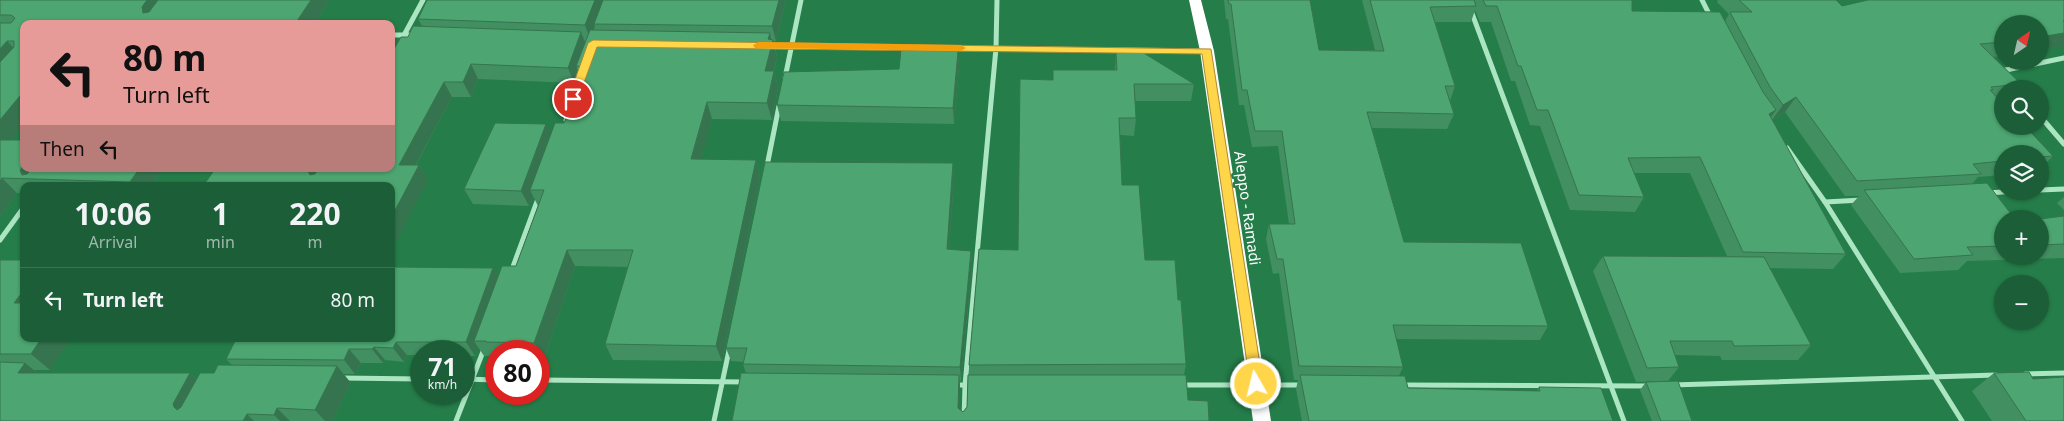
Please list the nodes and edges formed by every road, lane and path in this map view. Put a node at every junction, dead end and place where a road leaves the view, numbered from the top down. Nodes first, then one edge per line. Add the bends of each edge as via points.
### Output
1 (423, 0) edge
2 (801, 0) edge
3 (997, 0) edge
4 (1195, 0) edge
5 (1467, 0) edge
6 (1702, 0) edge
7 (1716, 26) edge
8 (395, 35) edge
9 (404, 35) junction
10 (414, 36) edge
11 (400, 43) edge
12 (762, 46) edge
13 (792, 46) junction
14 (996, 48) junction
15 (1207, 51) junction
16 (2064, 58) edge
17 (587, 62) edge
18 (2006, 76) edge
19 (784, 84) edge
20 (780, 104) edge
21 (2049, 126) edge
22 (563, 127) edge
23 (2064, 144) edge
24 (1785, 145) edge
25 (766, 170) edge
26 (2064, 189) edge
27 (2049, 190) edge
28 (1994, 192) edge
29 (540, 193) edge
30 (1978, 193) edge
31 (1873, 199) edge
32 (1825, 202) junction
33 (20, 212) edge
34 (0, 240) edge
35 (510, 277) edge
36 (732, 334) edge
37 (485, 345) edge
38 (2064, 372) edge
39 (475, 373) edge
40 (2004, 375) edge
41 (2014, 375) edge
42 (334, 378) edge
43 (1934, 378) junction
44 (410, 379) edge
45 (550, 380) edge
46 (723, 381) junction
47 (752, 382) edge
48 (1179, 384) edge
49 (1256, 384) junction
50 (946, 385) edge
51 (965, 385) junction
52 (985, 385) edge
53 (1315, 385) edge
54 (1394, 385) edge
55 (1611, 387) junction
56 (462, 405) edge
57 (456, 421) edge
58 (714, 421) edge
59 (964, 421) edge
60 (1262, 421) edge
61 (1624, 421) edge
62 (1962, 421) edge

1 - 9 street
2 - 13 street
3 - 14 street
4 - 15 highway, Aleppo - Ramadi
5 - 55 street
6 - 7 street
8 - 9 street
9 - 10 street
9 - 11 street
12 - 13 street
13 - 14 street
13 - 19 street
14 - 15 street
14 - 51 street
15 - 49 highway, Aleppo - Ramadi
16 - 18 street via 2000,70
17 - 22 street
20 - 25 street
21 - 23 street
24 - 32 street
26 - 27 street
28 - 30 street
29 - 35 street
31 - 32 street
32 - 43 street
33 - 34 street
36 - 46 street
37 - 39 street
38 - 41 street
40 - 43 street
42 - 44 street
43 - 55 street
43 - 62 street
45 - 46 street
46 - 47 street
46 - 58 street
48 - 49 street
49 - 53 street
49 - 60 highway, Aleppo - Ramadi
50 - 51 street
51 - 52 street
51 - 59 street
54 - 55 street
55 - 61 street
56 - 57 street

